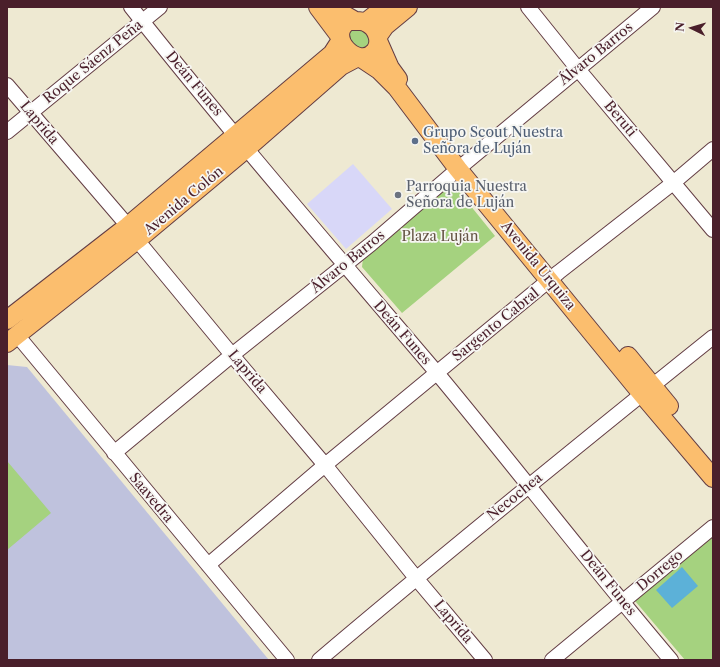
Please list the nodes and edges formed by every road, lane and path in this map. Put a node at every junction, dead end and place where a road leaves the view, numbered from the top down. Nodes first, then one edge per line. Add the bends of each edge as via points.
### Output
1 (131, 7) edge
2 (160, 7) edge
3 (318, 7) edge
4 (335, 7) edge
5 (385, 7) edge
6 (408, 7) edge
7 (528, 7) edge
8 (653, 7) edge
9 (143, 22) junction
10 (370, 31) junction
11 (340, 37) junction
12 (359, 58) junction
13 (577, 68) junction
14 (7, 85) edge
15 (30, 113) junction
16 (7, 132) edge
17 (241, 142) junction
18 (713, 149) edge
19 (463, 165) junction
20 (673, 183) junction
21 (713, 230) edge
22 (132, 233) junction
23 (344, 266) junction
24 (554, 276) junction
25 (9, 327) edge
26 (713, 336) edge
27 (232, 355) junction
28 (437, 373) junction
29 (647, 390) junction
30 (114, 453) junction
31 (713, 459) edge
32 (325, 465) junction
33 (713, 478) edge
34 (529, 485) junction
35 (713, 527) edge
36 (208, 565) junction
37 (416, 578) junction
38 (622, 603) junction
39 (287, 660) edge
40 (319, 660) edge
41 (486, 660) edge
42 (552, 660) edge
43 (671, 660) edge

1 - 9 street, Deán Funes
2 - 9 street, Roque Sáenz Peña
3 - 11 main road
4 - 10 main road
5 - 10 main road
6 - 10 main road via 385,26
7 - 13 street, Beruti
8 - 13 street, Álvaro Barros
9 - 15 street, Roque Sáenz Peña
9 - 17 street, Deán Funes
10 - 11 main road via 349,21 340,29
10 - 12 main road via 377,49 368,57
10 - 19 main road, Avenida Urquiza via 394,75
11 - 12 main road via 351,53
11 - 17 main road, Avenida Colón via 332,54
12 - 17 main road, Avenida Colón via 341,66
12 - 19 main road, Avenida Urquiza via 379,70 397,88
13 - 19 street, Álvaro Barros
13 - 20 street, Beruti
14 - 15 street, Laprida
15 - 16 street, Roque Sáenz Peña
15 - 22 street, Laprida
17 - 22 main road, Avenida Colón
17 - 23 street, Deán Funes
18 - 20 street, Sargento Cabral
19 - 23 street, Álvaro Barros
19 - 24 main road, Avenida Urquiza
20 - 21 street, Beruti
20 - 24 street, Sargento Cabral
22 - 25 main road, Avenida Colón
22 - 27 street, Laprida
23 - 27 street, Álvaro Barros
23 - 28 street, Deán Funes
24 - 28 street, Sargento Cabral
24 - 29 main road, Avenida Urquiza
25 - 30 street, Saavedra
26 - 29 street, Necochea
27 - 30 street, Álvaro Barros
27 - 32 street, Laprida
28 - 32 street, Sargento Cabral
28 - 34 street, Deán Funes
29 - 31 main road, Avenida Urquiza
29 - 33 main road, Avenida Urquiza
29 - 34 street, Necochea
30 - 36 street, Saavedra
32 - 36 street, Sargento Cabral
32 - 37 street, Laprida
34 - 37 street, Necochea
34 - 38 street, Deán Funes
35 - 38 street, Dorrego
36 - 39 street, Saavedra
37 - 40 street, Necochea
37 - 41 street, Laprida
38 - 42 street, Dorrego
38 - 43 street, Deán Funes

